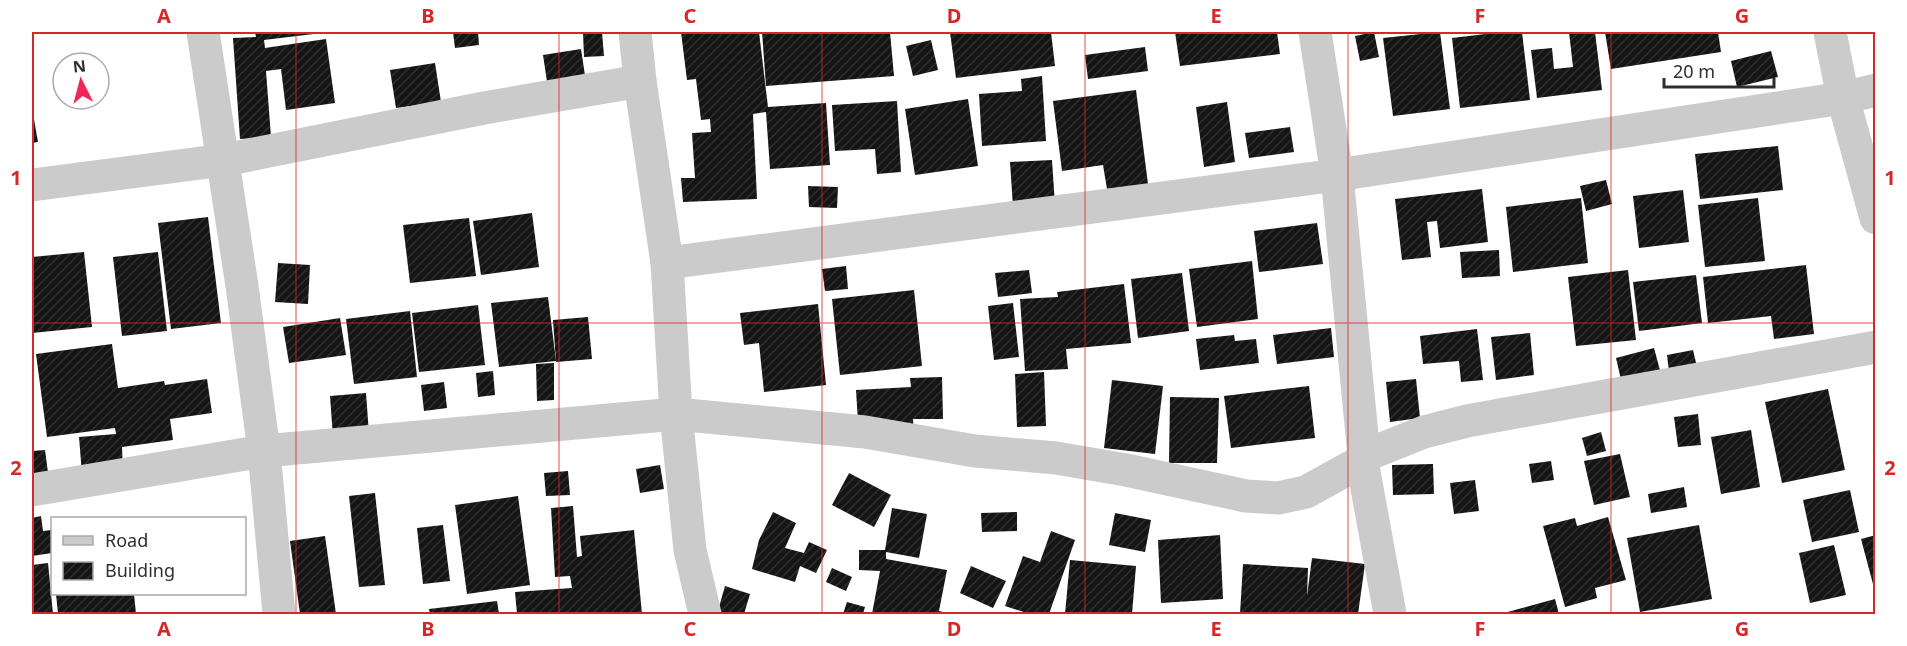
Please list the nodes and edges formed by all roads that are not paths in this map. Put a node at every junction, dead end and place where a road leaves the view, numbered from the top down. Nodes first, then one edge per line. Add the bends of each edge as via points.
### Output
1 (204, 32) edge
2 (635, 32) edge
3 (1315, 32) edge
4 (1830, 32) edge
5 (640, 81) junction
6 (1875, 90) edge
7 (1843, 99) junction
8 (224, 160) junction
9 (1337, 175) junction
10 (32, 185) edge
11 (1875, 218) edge
12 (667, 263) junction
13 (1875, 348) edge
14 (676, 414) junction
15 (264, 451) junction
16 (1363, 459) junction
17 (32, 490) edge
18 (279, 615) edge
19 (705, 615) edge
20 (1390, 615) edge

1 - 8 street
2 - 5 street
3 - 9 street
4 - 7 street
5 - 8 street
5 - 12 street
6 - 7 street
7 - 9 street
7 - 11 street
8 - 10 street
8 - 15 street
9 - 12 street
9 - 16 street
12 - 14 street
13 - 16 street via 1467,421 1424,432
14 - 15 street
14 - 16 street via 864,432 975,451 1056,458 1246,496 1278,498 1306,492
14 - 19 street via 690,550
15 - 17 street
15 - 18 street
16 - 20 street

